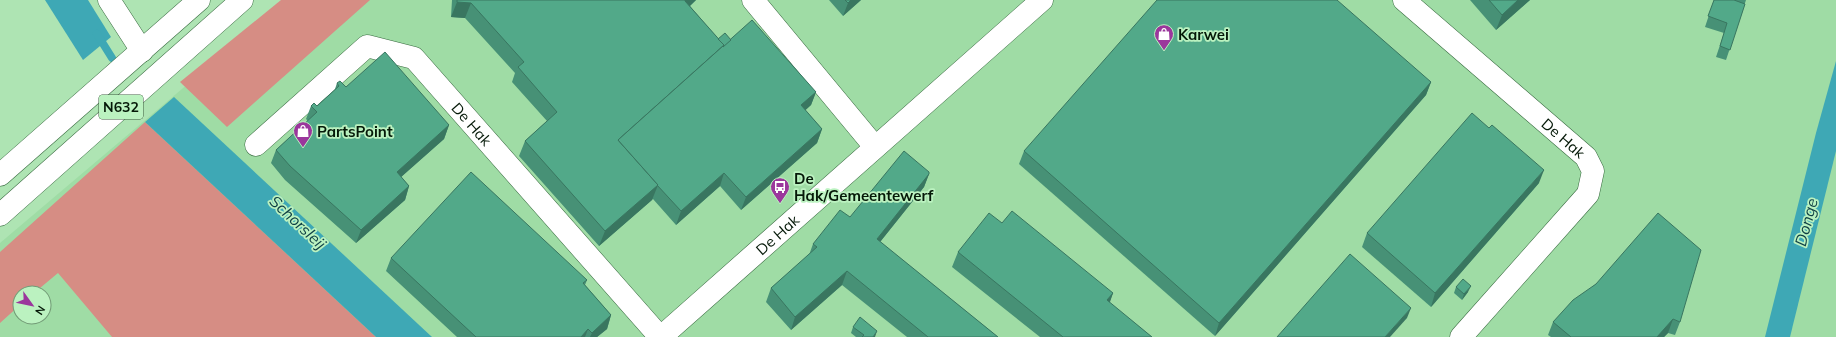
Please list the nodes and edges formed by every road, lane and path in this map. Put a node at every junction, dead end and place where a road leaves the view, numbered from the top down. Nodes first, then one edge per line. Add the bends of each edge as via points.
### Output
1 (109, 0) edge
2 (199, 0) edge
3 (242, 0) edge
4 (753, 0) edge
5 (1042, 0) edge
6 (1404, 0) edge
7 (142, 51) junction
8 (256, 145) dead end
9 (876, 147) junction
10 (0, 175) edge
11 (0, 215) edge
12 (660, 337) edge
13 (1461, 337) edge

1 - 7 street
2 - 7 street
3 - 11 street, N632
4 - 9 street
5 - 9 street, De Hak
6 - 13 street, De Hak via 1586,157 1592,171 1588,194
7 - 10 street
8 - 12 street, De Hak via 367,46 414,58
9 - 12 street, De Hak

